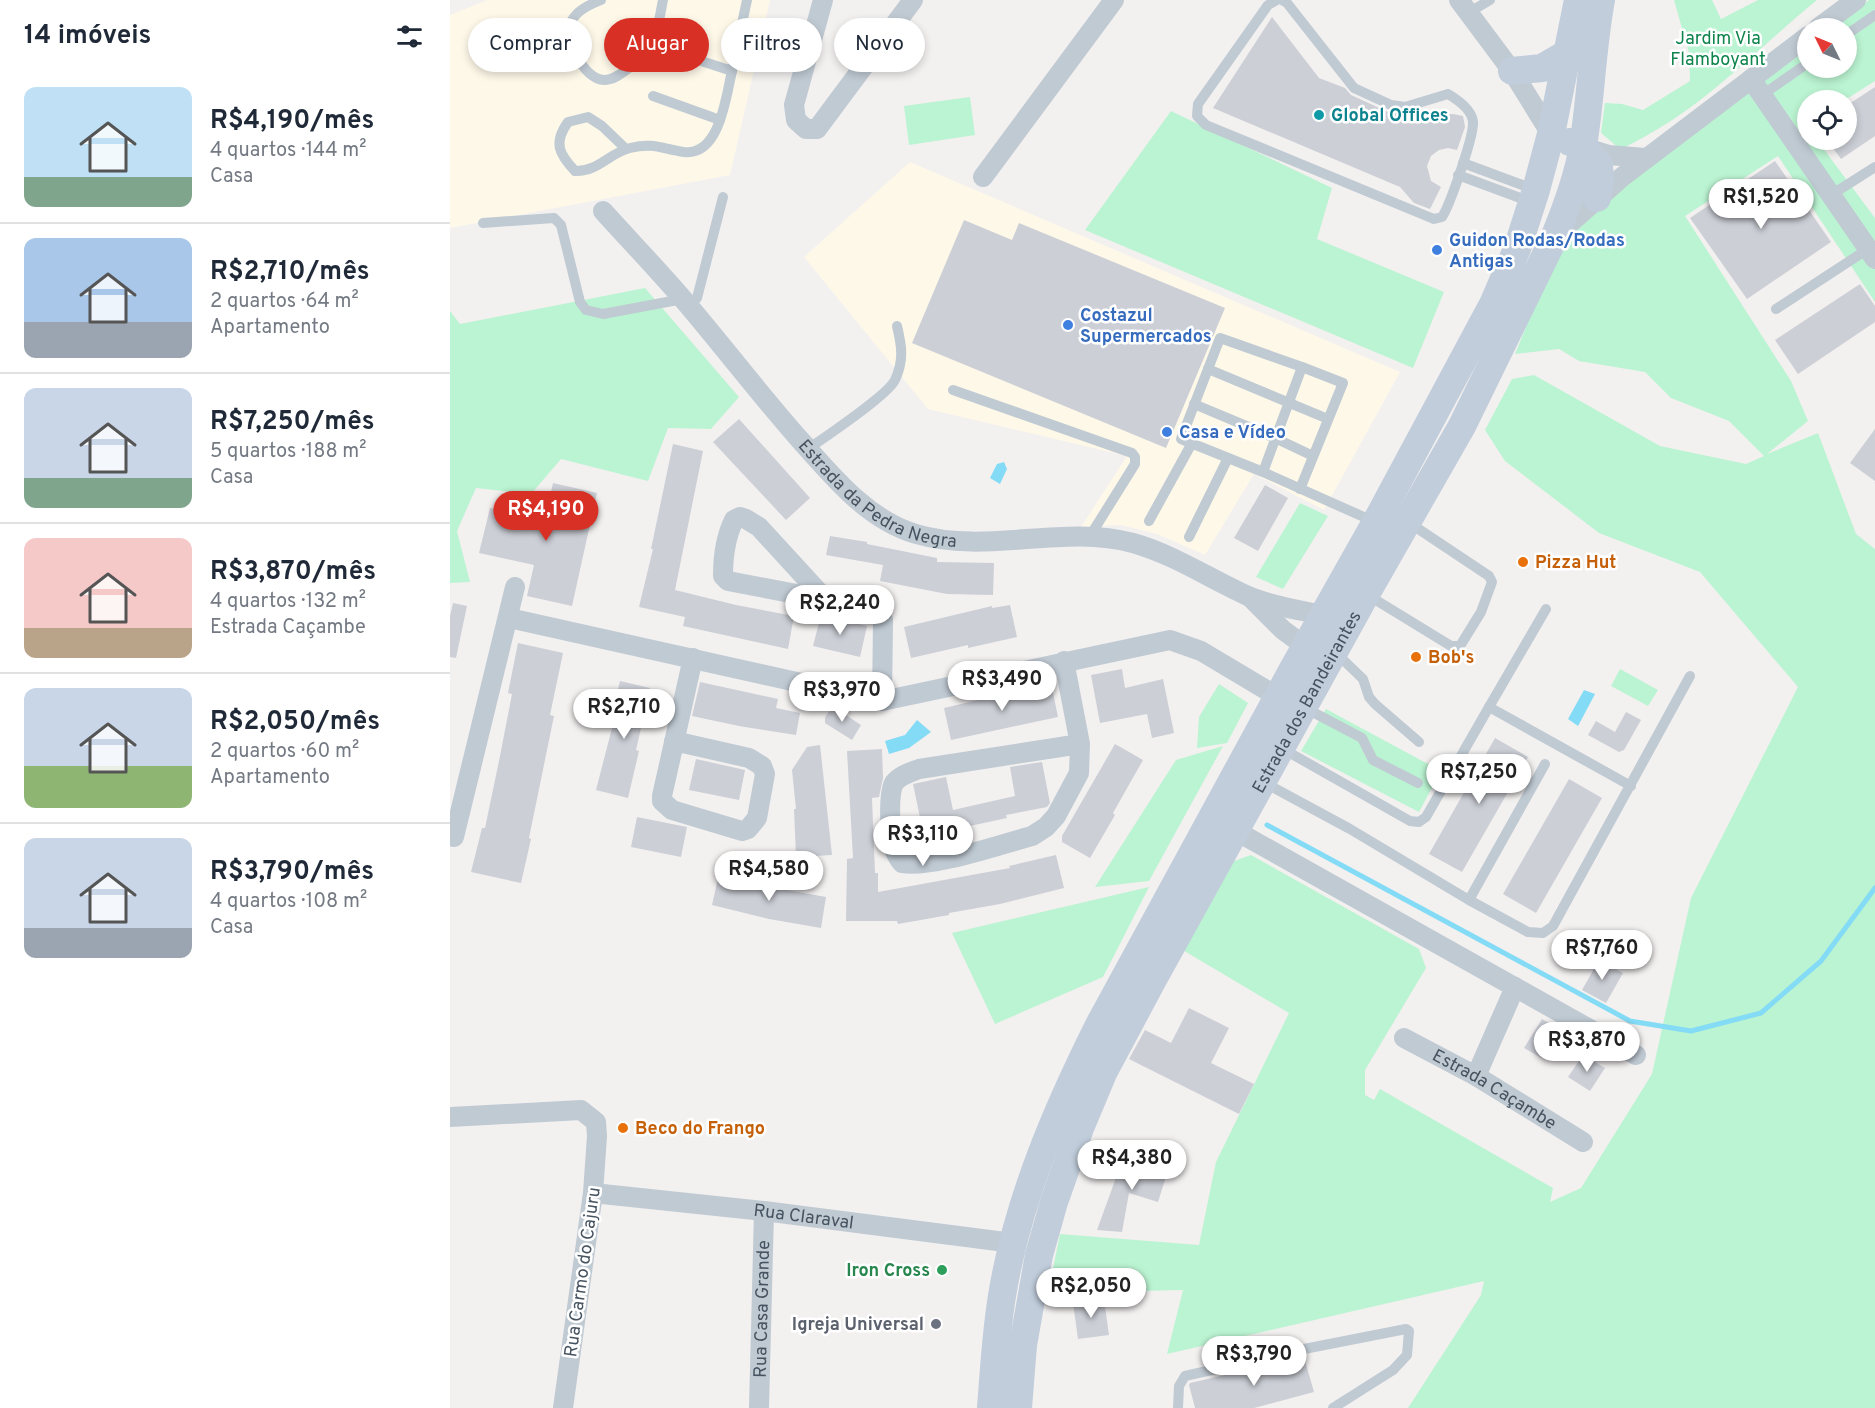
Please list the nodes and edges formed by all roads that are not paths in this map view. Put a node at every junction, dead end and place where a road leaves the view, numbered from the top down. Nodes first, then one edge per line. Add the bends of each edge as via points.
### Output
1 (600, 0) edge
2 (663, 0) edge
3 (747, 0) edge
4 (823, 0) edge
5 (913, 0) edge
6 (1114, 0) edge
7 (1277, 0) edge
8 (1282, 0) edge
9 (1490, 0) edge
10 (1578, 0) edge
11 (1601, 0) edge
12 (1856, 0) edge
13 (1463, 6) edge
14 (1875, 15) edge
15 (659, 18) edge
16 (743, 18) edge
17 (1832, 18) edge
18 (1857, 27) edge
19 (1797, 47) edge
20 (1568, 53) junction
21 (1797, 68) edge
22 (1512, 71) junction
23 (622, 72) edge
24 (732, 72) edge
25 (1757, 87) junction
26 (652, 96) dead end
27 (720, 120) junction
28 (1551, 134) junction
29 (1583, 147) junction
30 (626, 149) junction
31 (1645, 158) junction
32 (1463, 163) junction
33 (1875, 167) edge
34 (1458, 175) junction
35 (983, 177) dead end
36 (1832, 195) junction
37 (1533, 196) junction
38 (723, 197) dead end
39 (1597, 198) junction
40 (603, 211) dead end
41 (483, 223) dead end
42 (1554, 238) junction
43 (1871, 254) edge
44 (686, 302) junction
45 (1776, 309) dead end
46 (897, 326) dead end
47 (1302, 367) junction
48 (1208, 369) junction
49 (954, 390) dead end
50 (1289, 401) junction
51 (1194, 404) junction
52 (1328, 419) junction
53 (1275, 438) junction
54 (1192, 443) junction
55 (808, 449) junction
56 (1314, 456) junction
57 (1228, 458) junction
58 (1263, 472) junction
59 (1300, 489) junction
60 (1149, 521) dead end
61 (1376, 522) junction
62 (1407, 522) junction
63 (1090, 536) junction
64 (1189, 537) dead end
65 (515, 587) dead end
66 (1366, 594) junction
67 (1250, 597) junction
68 (825, 599) junction
69 (1546, 609) dead end
70 (1323, 615) junction
71 (509, 618) junction
72 (1306, 647) junction
73 (1335, 652) junction
74 (693, 658) junction
75 (1064, 661) junction
76 (1690, 676) dead end
77 (1278, 697) junction
78 (882, 701) junction
79 (1489, 707) junction
80 (1305, 708) junction
81 (674, 741) junction
82 (1419, 742) dead end
83 (1080, 744) junction
84 (1282, 748) junction
85 (1545, 764) dead end
86 (1263, 782) junction
87 (1418, 783) dead end
88 (1631, 786) junction
89 (1236, 831) junction
90 (454, 837) dead end
91 (1469, 900) junction
92 (1515, 987) junction
93 (1404, 1038) dead end
94 (1636, 1055) dead end
95 (1476, 1076) junction
96 (450, 1117) edge
97 (1583, 1142) dead end
98 (593, 1193) junction
99 (764, 1211) junction
100 (1013, 1243) junction
101 (563, 1408) edge
102 (759, 1408) edge
103 (991, 1408) edge
104 (1018, 1408) edge
105 (1178, 1408) edge
106 (1333, 1408) edge

1 - 23 lane via 583,8 572,21 568,34 591,76 603,80
2 - 15 lane
3 - 16 lane
4 - 5 street via 794,105 794,115 806,129 817,129
6 - 35 street
7 - 34 lane via 1268,5 1198,104 1200,120 1434,219 1442,217
8 - 32 lane via 1354,88 1391,105 1405,107 1448,94 1470,112 1472,130
9 - 13 lane
10 - 20 main road, Estrada dos Bandeirantes
11 - 29 main road, Estrada dos Bandeirantes
12 - 17 street
13 - 22 street
14 - 18 lane
19 - 25 street
20 - 22 main road via 1542,68
20 - 28 main road, Estrada dos Bandeirantes
21 - 25 lane
22 - 28 street
24 - 27 lane
25 - 31 street
25 - 36 street
26 - 27 lane
27 - 30 lane via 711,141 699,151 650,144
28 - 29 main road
28 - 37 main road, Estrada dos Bandeirantes
29 - 31 street via 1616,156
29 - 39 main road via 1599,164
29 - 42 main road, Estrada dos Bandeirantes via 1568,206
30 - 30 lane via 587,172 575,171 561,153 560,137 568,123 588,117
31 - 39 street
32 - 34 lane
32 - 37 lane
33 - 36 lane
34 - 37 lane
36 - 43 street
37 - 61 main road, Estrada dos Bandeirantes via 1517,249 1493,304
38 - 44 lane via 697,298
39 - 42 street
40 - 44 street, Estrada da Pedra Negra
41 - 44 lane via 554,218 561,225 580,302 586,310 603,314
42 - 62 main road, Estrada dos Bandeirantes via 1462,426
43 - 45 lane
44 - 55 street, Estrada da Pedra Negra
46 - 55 lane via 903,351 894,382
47 - 48 lane via 1221,338
47 - 50 lane
47 - 52 lane via 1343,383
48 - 50 lane
48 - 51 lane
49 - 63 lane via 1132,453 1135,464
50 - 52 lane
50 - 53 lane
51 - 53 lane
51 - 54 lane via 1181,439
52 - 56 lane
53 - 56 lane
53 - 58 lane
54 - 57 lane
54 - 60 lane
55 - 63 street, Estrada da Pedra Negra via 863,506 915,534 945,541
56 - 59 lane
57 - 58 lane
57 - 64 lane
58 - 59 lane
59 - 61 lane
61 - 70 main road, Estrada dos Bandeirantes
62 - 66 main road, Estrada dos Bandeirantes
62 - 66 lane via 1489,576 1492,582 1481,612 1460,646 1451,646
63 - 67 street, Estrada da Pedra Negra via 1132,543 1174,558
65 - 71 street
66 - 73 main road, Estrada dos Bandeirantes
67 - 70 street, Estrada da Pedra Negra
67 - 72 street, Estrada da Pedra Negra
68 - 68 street via 736,584 724,578 726,542 734,520 740,517 759,527
68 - 78 street via 870,608 883,620
69 - 79 lane
70 - 72 main road, Estrada dos Bandeirantes
71 - 74 street
71 - 90 street
72 - 77 main road, Estrada dos Bandeirantes
73 - 80 main road, Estrada dos Bandeirantes
73 - 82 lane via 1363,679 1375,704
74 - 78 street
74 - 81 street
75 - 77 street via 1170,640 1201,651
75 - 78 street
75 - 83 street
76 - 88 lane
77 - 100 main road, Estrada dos Bandeirantes via 1069,1085 1026,1195
79 - 84 lane via 1426,817 1419,822 1410,821
79 - 88 lane
80 - 84 main road, Estrada dos Bandeirantes
80 - 87 lane via 1362,738 1373,760
81 - 81 street via 662,796 666,807 742,831 754,823 765,774 762,766 749,758
83 - 83 street via 1079,773 1056,816 1032,836 933,862 912,865 902,863 897,856 891,802 893,785 901,777 919,769
84 - 86 main road, Estrada dos Bandeirantes
85 - 91 lane
86 - 89 main road, Estrada dos Bandeirantes
86 - 91 lane
88 - 91 lane via 1553,926 1543,933 1528,932
89 - 92 street
89 - 104 main road, Estrada dos Bandeirantes via 1108,1063 1080,1128 1039,1255 1023,1345
92 - 94 street
92 - 95 street
93 - 95 street, Estrada Caçambe
95 - 97 street, Estrada Caçambe
96 - 98 street, Rua Carmo do Cajuru via 581,1110 596,1122
98 - 99 street, Rua Claraval
98 - 101 street, Rua Carmo do Cajuru
99 - 100 street, Rua Claraval
99 - 102 street, Rua Casa Grande
100 - 103 main road, Estrada dos Bandeirantes via 997,1331
105 - 106 lane via 1179,1386 1185,1376 1304,1349 1409,1331 1407,1355 1393,1370

